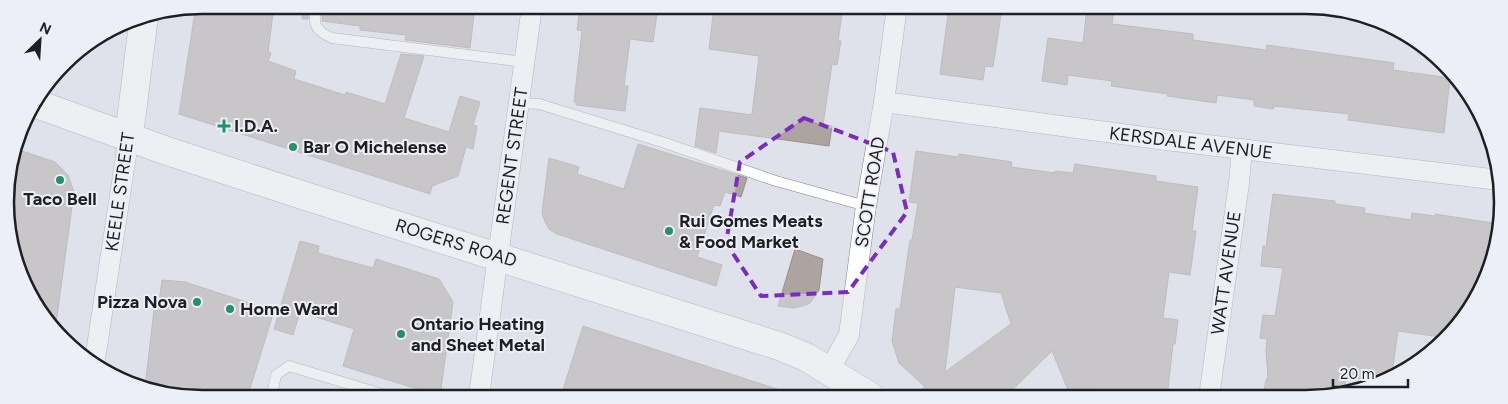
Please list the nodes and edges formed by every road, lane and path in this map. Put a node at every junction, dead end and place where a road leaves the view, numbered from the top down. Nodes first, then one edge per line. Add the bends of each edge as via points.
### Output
1 (314, 14) edge
2 (531, 14) edge
3 (896, 14) edge
4 (143, 23) edge
5 (524, 62) junction
6 (519, 102) junction
7 (884, 102) junction
8 (40, 105) edge
9 (129, 136) junction
10 (1242, 149) junction
11 (1493, 179) edge
12 (866, 206) junction
13 (498, 256) junction
14 (95, 358) edge
15 (828, 372) junction
16 (273, 390) edge
17 (369, 390) edge
18 (481, 390) edge
19 (860, 390) edge
20 (1210, 390) edge

1 - 5 lane via 316,26 332,38
2 - 5 street, REGENT STREET
3 - 7 street, SCOTT ROAD
4 - 9 main road, KEELE STREET
5 - 6 street, REGENT STREET
6 - 12 lane via 539,104 776,181
6 - 13 street, REGENT STREET
7 - 10 street, KERSDALE AVENUE
7 - 12 street, SCOTT ROAD
8 - 9 main road, ROGERS ROAD
9 - 13 main road, ROGERS ROAD via 302,195
9 - 14 street, KEELE STREET
10 - 11 street, KERSDALE AVENUE
10 - 20 street, WATT AVENUE
12 - 15 street, SCOTT ROAD via 849,335
13 - 15 main road, ROGERS ROAD via 779,346 806,357
13 - 18 street, REGENT STREET
15 - 19 main road, ROGERS ROAD
16 - 17 lane via 276,375 289,366

